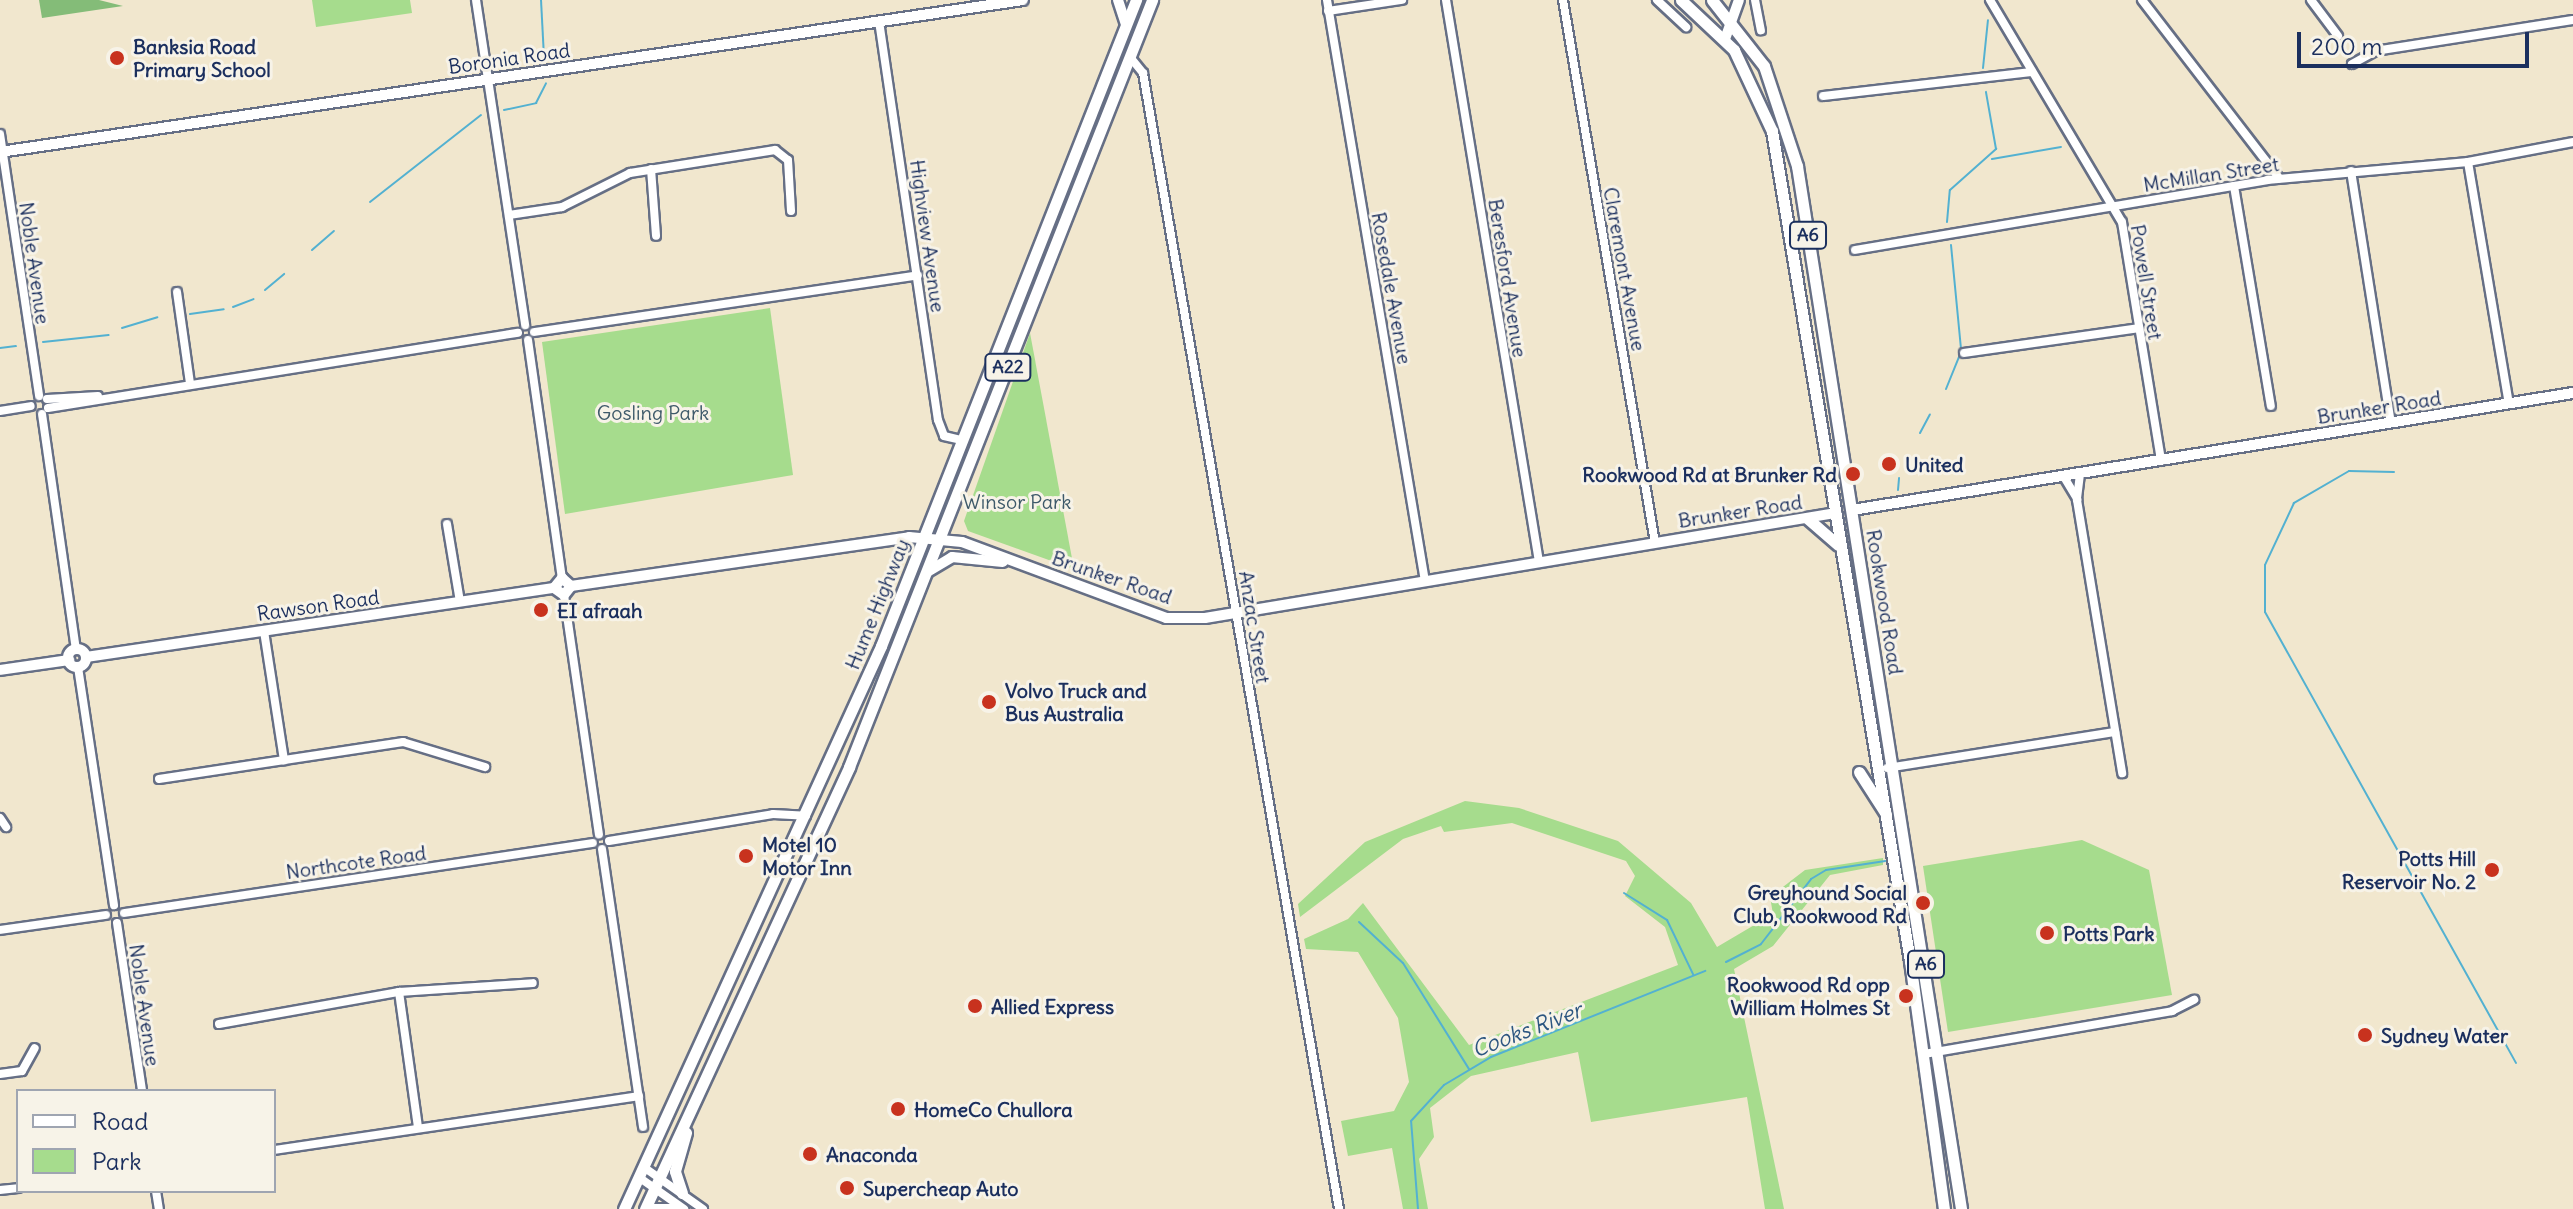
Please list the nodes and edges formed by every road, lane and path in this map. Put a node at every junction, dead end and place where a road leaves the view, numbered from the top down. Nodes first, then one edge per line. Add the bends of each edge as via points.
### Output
1 (476, 0) edge
2 (1023, 0) edge
3 (1118, 0) edge
4 (1136, 0) edge
5 (1152, 0) edge
6 (1327, 0) edge
7 (1402, 0) edge
8 (1446, 0) edge
9 (1563, 0) edge
10 (1657, 0) edge
11 (1681, 0) edge
12 (1712, 0) edge
13 (1739, 0) edge
14 (1755, 0) edge
15 (1990, 0) edge
16 (2142, 0) edge
17 (2311, 0) edge
18 (947, 6) edge
19 (1328, 11) junction
20 (1729, 16) junction
21 (2573, 20) edge
22 (879, 21) junction
23 (1126, 24) junction
24 (1686, 27) dead end
25 (1761, 30) dead end
26 (2338, 36) dead end
27 (1725, 39) junction
28 (1130, 57) junction
29 (2352, 64) dead end
30 (2032, 72) junction
31 (488, 79) junction
32 (1823, 96) dead end
33 (0, 134) edge
34 (2573, 142) edge
35 (793, 148) dead end
36 (1, 151) edge
37 (785, 154) junction
38 (2468, 162) junction
39 (651, 169) junction
40 (2351, 171) junction
41 (2279, 178) junction
42 (2234, 186) junction
43 (2114, 206) junction
44 (791, 211) dead end
45 (509, 215) junction
46 (656, 236) dead end
47 (1855, 250) dead end
48 (918, 275) junction
49 (177, 292) dead end
50 (525, 325) junction
51 (2139, 328) junction
52 (534, 332) junction
53 (518, 333) junction
54 (528, 340) junction
55 (1964, 353) dead end
56 (190, 383) junction
57 (2573, 393) edge
58 (44, 404) junction
59 (2509, 404) junction
60 (2271, 406) dead end
61 (0, 411) edge
62 (2391, 423) junction
63 (961, 440) junction
64 (2161, 461) junction
65 (2080, 474) junction
66 (2064, 477) junction
67 (2077, 500) junction
68 (1852, 510) junction
69 (1836, 513) junction
70 (1807, 518) junction
71 (447, 524) dead end
72 (923, 538) junction
73 (940, 538) junction
74 (1655, 543) junction
75 (1843, 552) junction
76 (1539, 562) junction
77 (1024, 565) junction
78 (927, 574) junction
79 (562, 578) junction
80 (1425, 581) junction
81 (571, 586) junction
82 (559, 592) junction
83 (460, 602) junction
84 (1237, 612) junction
85 (264, 631) junction
86 (76, 650) junction
87 (86, 657) junction
88 (69, 660) junction
89 (78, 667) junction
90 (0, 670) edge
91 (2115, 732) junction
92 (284, 760) junction
93 (485, 767) dead end
94 (1894, 767) junction
95 (1879, 769) junction
96 (1859, 772) dead end
97 (2122, 773) dead end
98 (159, 779) dead end
99 (1886, 815) junction
100 (807, 816) junction
101 (0, 818) edge
102 (6, 827) dead end
103 (599, 834) junction
104 (609, 841) junction
105 (593, 843) junction
106 (602, 849) junction
107 (114, 905) junction
108 (124, 913) junction
109 (106, 915) junction
110 (117, 923) junction
111 (0, 930) edge
112 (533, 983) dead end
113 (399, 992) junction
114 (2194, 1000) dead end
115 (219, 1024) dead end
116 (35, 1048) dead end
117 (1940, 1052) junction
118 (1924, 1054) junction
119 (0, 1074) edge
120 (142, 1089) edge
121 (697, 1090) junction
122 (639, 1096) junction
123 (643, 1127) dead end
124 (418, 1128) junction
125 (276, 1150) edge
126 (643, 1173) junction
127 (657, 1182) junction
128 (682, 1193) junction
129 (624, 1209) edge
130 (645, 1209) edge
131 (651, 1209) edge
132 (675, 1209) edge
133 (684, 1209) edge
134 (703, 1209) edge
135 (1339, 1209) edge
136 (1944, 1209) edge
137 (1961, 1209) edge

1 - 31 street
2 - 18 main road, Boronia Road
3 - 23 main road
4 - 23 highway, Hume Highway / A22
5 - 28 highway, Hume Highway / A22
6 - 19 street, Rosedale Avenue
7 - 19 street
8 - 76 street, Beresford Avenue
9 - 74 street, Claremont Avenue
10 - 24 street
11 - 27 highway, A6
12 - 20 highway, A6
13 - 20 main road
14 - 25 street
15 - 30 street, Powell Street
16 - 41 street
17 - 26 street
18 - 22 main road, Boronia Road
19 - 80 street, Rosedale Avenue
20 - 27 main road
20 - 68 highway, Rookwood Road / A6 via 1764,66 1788,130
21 - 29 street via 2375,51
22 - 31 main road, Boronia Road
22 - 48 street, Highview Avenue
23 - 63 highway, Hume Highway / A22
27 - 69 highway, Rookwood Road / A6 via 1749,71 1772,131
28 - 73 highway, Hume Highway / A22
28 - 84 street, Anzac Street via 1143,73
30 - 32 street
30 - 43 street, Powell Street
31 - 36 main road, Boronia Road
31 - 45 street
33 - 36 street, Noble Avenue
34 - 38 street, McMillan Street
35 - 37 street
36 - 58 street, Noble Avenue
37 - 39 street
37 - 44 street
38 - 40 street, McMillan Street
38 - 59 street
39 - 45 street via 616,178 562,207
39 - 46 street
40 - 41 street, McMillan Street
40 - 62 street
41 - 42 street, McMillan Street
42 - 43 street, McMillan Street
42 - 60 street
43 - 47 street, McMillan Street
43 - 51 street, Powell Street
45 - 50 street
48 - 52 street
48 - 63 street, Highview Avenue via 944,436
49 - 56 street
50 - 52 street
50 - 53 street
51 - 55 street
51 - 64 street, Powell Street
52 - 54 street
53 - 54 street
53 - 56 street
54 - 79 street
56 - 58 street
57 - 59 main road, Brunker Road
58 - 61 street
58 - 86 street, Noble Avenue
59 - 62 main road, Brunker Road
62 - 64 main road, Brunker Road
63 - 72 highway, Hume Highway / A22
64 - 65 main road, Brunker Road
65 - 66 main road, Brunker Road
65 - 67 street
66 - 67 street
66 - 68 main road, Brunker Road
67 - 91 street
68 - 69 highway, Brunker Road
68 - 94 highway, Rookwood Road / A6
69 - 70 main road, Brunker Road
69 - 75 highway, Rookwood Road / A6
70 - 74 main road, Brunker Road
70 - 75 highway
71 - 83 street
72 - 73 main road, Brunker Road
72 - 81 main road
72 - 100 highway, Hume Highway / A22
73 - 77 main road, Brunker Road
73 - 78 highway, Hume Highway / A22
74 - 76 main road, Brunker Road
75 - 95 highway, Rookwood Road / A6
76 - 80 main road, Brunker Road
77 - 78 main road via 952,557
77 - 84 main road, Brunker Road via 1166,618
78 - 121 highway, Hume Highway / A22 via 849,767
79 - 81 main road
79 - 82 main road
80 - 84 main road, Brunker Road
81 - 82 main road
82 - 83 main road, Rawson Road
82 - 103 street
83 - 85 main road, Rawson Road
84 - 135 street, Anzac Street
85 - 87 main road, Rawson Road
85 - 92 street
86 - 87 main road
86 - 88 main road
87 - 89 main road
88 - 89 main road
88 - 90 main road
89 - 107 street
91 - 94 street
91 - 97 street
92 - 93 street via 412,741
92 - 98 street
94 - 95 street
94 - 117 highway, Rookwood Road / A6
95 - 99 highway, Rookwood Road / A6
96 - 99 highway
99 - 118 highway, Rookwood Road / A6
100 - 104 street via 773,814
100 - 126 highway, Hume Highway / A22
101 - 102 street
103 - 104 street
103 - 105 street
104 - 106 street
105 - 106 street
105 - 108 street, Northcote Road
106 - 122 street
107 - 108 street
107 - 109 street
108 - 110 street
109 - 110 street
109 - 111 street
110 - 120 street, Noble Avenue
112 - 113 street
113 - 115 street
113 - 124 street
114 - 117 street via 2172,1011
116 - 119 street via 22,1071
117 - 118 street
117 - 137 highway, Rookwood Road / A6
118 - 136 highway, Rookwood Road / A6
121 - 127 highway, Hume Highway / A22
121 - 128 highway via 675,1171
122 - 123 street
122 - 124 street
124 - 125 street
126 - 127 street
126 - 129 highway, Hume Highway / A22
127 - 128 street
127 - 130 highway, Hume Highway / A22
127 - 133 street
128 - 134 street
131 - 132 highway

